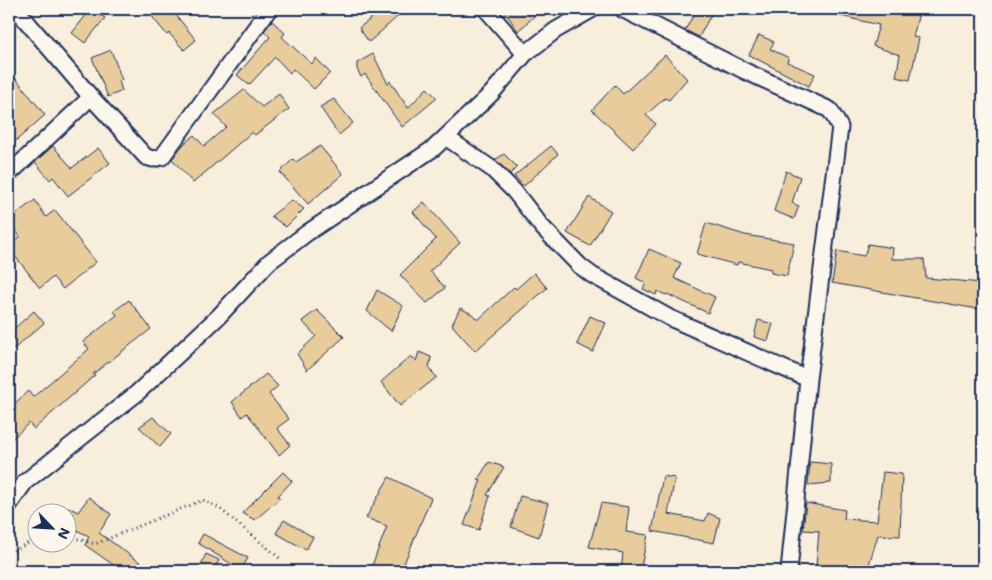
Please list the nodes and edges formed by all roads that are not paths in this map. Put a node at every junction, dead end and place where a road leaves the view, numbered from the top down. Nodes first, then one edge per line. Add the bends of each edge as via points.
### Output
1 (16, 9) edge
2 (268, 9) edge
3 (486, 9) edge
4 (594, 9) edge
5 (622, 9) edge
6 (525, 54) junction
7 (91, 97) junction
8 (447, 138) junction
9 (9, 174) edge
10 (808, 379) junction
11 (9, 505) edge
12 (789, 571) edge

1 - 7 street
2 - 7 street via 162,157 146,157
3 - 6 street
4 - 6 street via 556,30
5 - 10 street via 830,110 834,115 840,127
6 - 8 street via 492,94
7 - 9 street
8 - 10 street via 492,169 542,227 592,275 670,318
8 - 11 street via 307,232 269,262 218,317 136,394 25,482
10 - 12 street

